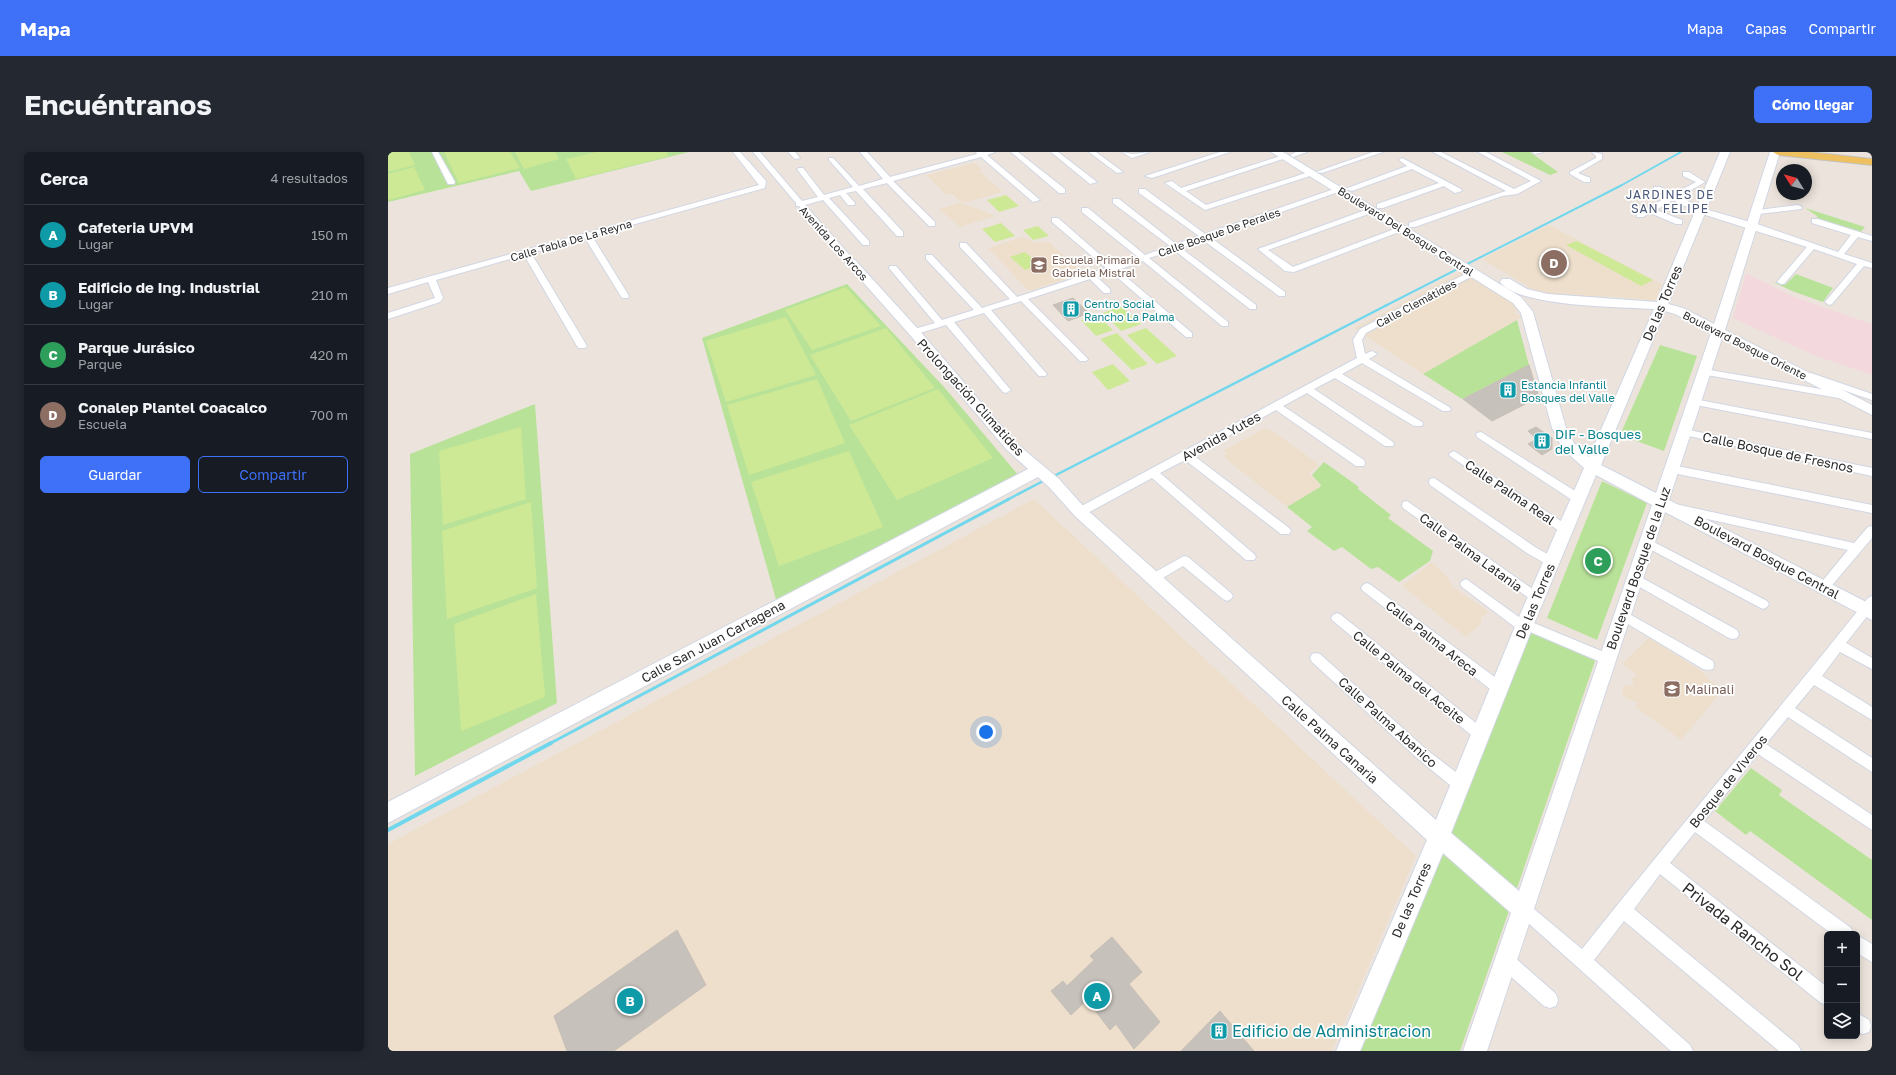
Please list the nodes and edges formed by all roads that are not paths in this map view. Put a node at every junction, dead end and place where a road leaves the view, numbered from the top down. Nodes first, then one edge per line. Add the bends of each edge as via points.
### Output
1 (435, 152) edge
2 (736, 152) edge
3 (756, 152) edge
4 (791, 152) edge
5 (863, 152) edge
6 (992, 152) edge
7 (1014, 152) edge
8 (1054, 152) edge
9 (1092, 152) edge
10 (1125, 152) edge
11 (1147, 152) edge
12 (1227, 152) edge
13 (1380, 152) edge
14 (1436, 152) edge
15 (1536, 152) edge
16 (1541, 152) edge
17 (1595, 152) edge
18 (1725, 152) edge
19 (1775, 152) edge
20 (1778, 152) edge
21 (1838, 152) edge
22 (980, 153) edge
23 (1289, 154) edge
24 (1484, 154) edge
25 (1872, 156) edge
26 (798, 158) dead end
27 (831, 159) dead end
28 (1402, 160) dead end
29 (1872, 162) edge
30 (1413, 166) junction
31 (801, 169) dead end
32 (1119, 172) dead end
33 (1316, 173) junction
34 (1686, 174) dead end
35 (1150, 176) dead end
36 (888, 180) junction
37 (1586, 180) dead end
38 (451, 182) dead end
39 (1093, 182) dead end
40 (1169, 183) dead end
41 (873, 184) junction
42 (1444, 184) junction
43 (856, 188) junction
44 (1657, 189) dead end
45 (881, 190) dead end
46 (1345, 190) junction
47 (1062, 191) dead end
48 (1142, 191) dead end
49 (1180, 191) junction
50 (1458, 191) dead end
51 (841, 192) junction
52 (1514, 192) junction
53 (823, 197) junction
54 (1675, 197) junction
55 (1036, 200) dead end
56 (1116, 201) dead end
57 (851, 203) dead end
58 (799, 204) junction
59 (1376, 208) junction
60 (1798, 208) dead end
61 (1085, 210) dead end
62 (1650, 210) junction
63 (1702, 210) junction
64 (1640, 215) dead end
65 (1055, 220) dead end
66 (1755, 220) junction
67 (1815, 221) dead end
68 (1679, 222) dead end
69 (932, 224) dead end
70 (1407, 227) junction
71 (900, 234) dead end
72 (1856, 234) junction
73 (587, 235) junction
74 (1205, 237) junction
75 (1872, 239) edge
76 (866, 243) dead end
77 (963, 246) dead end
78 (1812, 246) junction
79 (1175, 247) junction
80 (526, 252) junction
81 (1840, 253) junction
82 (929, 257) dead end
83 (1143, 258) junction
84 (851, 262) joint
85 (1872, 262) edge
86 (1862, 263) junction
87 (1872, 266) edge
88 (893, 268) dead end
89 (1112, 269) junction
90 (1475, 270) junction
91 (1091, 276) junction
92 (431, 279) junction
93 (1781, 282) dead end
94 (388, 291) edge
95 (1107, 291) dead end
96 (1282, 294) dead end
97 (625, 296) dead end
98 (1019, 299) junction
99 (1563, 300) junction
100 (1829, 302) dead end
101 (1661, 306) junction
102 (1253, 307) dead end
103 (982, 310) junction
104 (388, 316) edge
105 (1528, 318) junction
106 (944, 322) junction
107 (1225, 324) dead end
108 (1718, 330) junction
109 (914, 332) junction
110 (1189, 335) dead end
111 (582, 346) dead end
112 (1372, 354) dead end
113 (1083, 359) dead end
114 (1362, 359) junction
115 (1704, 372) junction
116 (1799, 372) junction
117 (1042, 374) dead end
118 (1335, 374) junction
119 (1307, 389) junction
120 (1006, 390) dead end
121 (1844, 396) junction
122 (1872, 397) edge
123 (1694, 402) junction
124 (1276, 406) junction
125 (1446, 409) dead end
126 (1872, 411) edge
127 (1418, 424) dead end
128 (1684, 432) junction
129 (1481, 435) dead end
130 (1872, 436) edge
131 (1389, 444) dead end
132 (1454, 454) dead end
133 (1186, 455) junction
134 (1360, 463) dead end
135 (1593, 467) junction
136 (1672, 469) junction
137 (1872, 472) edge
138 (1153, 473) junction
139 (1045, 476) junction
140 (1434, 482) dead end
141 (1579, 499) junction
142 (1407, 505) dead end
143 (1667, 505) junction
144 (1872, 508) edge
145 (1080, 512) junction
146 (1566, 530) junction
147 (1872, 530) edge
148 (1285, 531) dead end
149 (1648, 543) junction
150 (1857, 548) junction
151 (1250, 557) dead end
152 (1552, 562) junction
153 (1152, 579) junction
154 (1635, 579) junction
155 (1466, 584) dead end
156 (1824, 586) junction
157 (1367, 588) dead end
158 (1227, 596) dead end
159 (1537, 598) junction
160 (1763, 604) dead end
161 (1870, 608) edge
162 (1622, 615) junction
163 (1336, 618) dead end
164 (1525, 625) junction
165 (1733, 634) dead end
166 (1839, 645) junction
167 (1316, 658) dead end
168 (1607, 660) junction
169 (1872, 664) edge
170 (1708, 665) dead end
171 (1814, 677) junction
172 (1499, 688) junction
173 (1786, 710) junction
174 (1872, 714) edge
175 (1481, 735) junction
176 (1757, 746) junction
177 (1872, 766) edge
178 (1461, 785) junction
179 (388, 813) edge
180 (1694, 822) junction
181 (1872, 823) edge
182 (1439, 837) junction
183 (1659, 864) junction
184 (1523, 909) junction
185 (1623, 910) junction
186 (1841, 931) edge
187 (1860, 945) edge
188 (1872, 954) edge
189 (1506, 961) junction
190 (1584, 961) junction
191 (1824, 995) edge
192 (1550, 1000) dead end
193 (1348, 1051) edge
194 (1475, 1051) edge
195 (1684, 1051) edge
196 (1792, 1051) edge

1 - 38 street
2 - 73 street, Calle Tabla De La Reyna via 763,183 762,186
3 - 58 street, Avenida Los Arcos
4 - 26 street
5 - 36 street
6 - 22 street
7 - 47 street
8 - 39 street
9 - 32 street
10 - 11 street via 1132,156
12 - 35 street
13 - 33 street
14 - 52 street
15 - 16 street
17 - 37 street via 1600,155 1599,159 1572,173
18 - 63 street, De las Torres
19 - 66 street, Boulevard Bosque de la Luz
20 - 29 main road
21 - 25 main road
22 - 36 street
22 - 55 street
23 - 33 street, Boulevard Del Bosque Central
23 - 49 street
24 - 52 street via 1537,181
27 - 43 street
28 - 30 street
30 - 42 street
30 - 46 street, Calle Bosque De Perales
31 - 53 street
33 - 46 street, Boulevard Del Bosque Central
33 - 49 street via 1205,208
34 - 54 street via 1701,182
36 - 41 street
36 - 69 street
40 - 49 street
41 - 43 street
41 - 45 street
42 - 50 street
42 - 59 street
43 - 51 street
43 - 71 street
44 - 54 street
46 - 59 street, Boulevard Del Bosque Central
46 - 74 street, Calle Bosque De Perales
48 - 74 street
51 - 53 street
51 - 57 street
52 - 70 street via 1501,194
53 - 58 street
53 - 76 street
54 - 62 street
54 - 63 street
56 - 79 street
58 - 84 street, Avenida Los Arcos
59 - 70 street, Boulevard Del Bosque Central
59 - 70 street via 1262,249 1288,269 1294,270
60 - 66 street
61 - 83 street
62 - 64 street
62 - 68 street
63 - 66 street
63 - 101 street, De las Torres
65 - 89 street
66 - 78 street
66 - 81 street
66 - 108 street, Boulevard Bosque de la Luz
67 - 72 street
70 - 90 street, Boulevard Del Bosque Central
72 - 75 street
72 - 81 street
73 - 80 street, Calle Tabla De La Reyna
73 - 97 street
74 - 79 street, Calle Bosque De Perales
74 - 96 street
77 - 98 street
78 - 81 street
78 - 93 street
79 - 83 street, Calle Bosque De Perales
79 - 102 street
80 - 92 street, Calle Tabla De La Reyna
80 - 111 street
81 - 85 street
81 - 86 street
82 - 103 street
83 - 89 street, Calle Bosque De Perales
83 - 107 street
84 - 109 street, Avenida Los Arcos
86 - 87 street
86 - 100 street
88 - 106 street
89 - 91 street, Calle Bosque De Perales
89 - 110 street
90 - 99 street, Boulevard Del Bosque Central via 1523,292
90 - 105 street, Boulevard Del Bosque Central via 1517,300 1527,312
90 - 114 street, Calle Clemátides via 1359,334 1358,348
91 - 95 street
91 - 98 street, Calle Bosque De Perales
92 - 94 street, Calle Tabla De La Reyna
92 - 104 street via 439,298 437,300
98 - 103 street, Calle Bosque De Perales
98 - 113 street
99 - 101 street, Boulevard Bosque Oriente
99 - 105 street via 1549,300 1538,304 1530,310
101 - 108 street, Boulevard Bosque Oriente via 1679,311
101 - 135 street, De las Torres
103 - 106 street, Calle Bosque De Perales
103 - 117 street
105 - 135 street, Boulevard Del Bosque Central via 1559,428 1568,446
106 - 109 street, Calle Bosque De Perales
106 - 120 street
108 - 115 street, Boulevard Bosque de la Luz
108 - 116 street, Boulevard Bosque Oriente
109 - 139 street, Prolongación Climatides via 1011,446
112 - 114 street, Avenida Yutes
114 - 118 street, Avenida Yutes
114 - 125 street
115 - 121 street
115 - 123 street, Boulevard Bosque de la Luz
116 - 121 street, Boulevard Bosque Oriente
116 - 122 street
118 - 119 street, Avenida Yutes
118 - 127 street
119 - 124 street, Avenida Yutes
119 - 131 street
121 - 126 street, Boulevard Bosque Oriente
123 - 128 street, Boulevard Bosque de la Luz
123 - 130 street
124 - 133 street, Avenida Yutes
124 - 134 street
128 - 136 street, Boulevard Bosque de la Luz
128 - 137 street, Calle Bosque de Fresnos
129 - 141 street
132 - 146 street, Calle Palma Real
133 - 138 street, Avenida Yutes
133 - 148 street
135 - 141 street, De las Torres
135 - 143 street, Boulevard Bosque Central
136 - 143 street, Boulevard Bosque de la Luz
136 - 144 street
138 - 145 street, Avenida Yutes
138 - 151 street
139 - 145 street, Prolongación Climatides
139 - 179 street, Calle San Juan Cartagena
140 - 152 street
141 - 146 street, De las Torres
142 - 159 street, Calle Palma Latania
143 - 149 street, Boulevard Bosque de la Luz
143 - 150 street
143 - 156 street, Boulevard Bosque Central
145 - 153 street, Calle Palma Canaria
146 - 152 street, De las Torres
147 - 150 street
149 - 154 street, Boulevard Bosque de la Luz
149 - 160 street
150 - 156 street
152 - 159 street, De las Torres
153 - 158 street via 1184,560
153 - 182 street, Calle Palma Canaria
154 - 162 street, Boulevard Bosque de la Luz
154 - 165 street
155 - 164 street
156 - 161 street, Boulevard Bosque Central
157 - 172 street, Calle Palma Areca
159 - 164 street, De las Torres
161 - 166 street, Bosque de Viveros
162 - 168 street, Boulevard Bosque de la Luz
162 - 170 street
163 - 175 street, Calle Palma del Aceite
164 - 168 street
164 - 172 street, De las Torres
166 - 169 street
166 - 171 street, Bosque de Viveros
167 - 178 street, Calle Palma Abanico via 1422,754
168 - 184 street, Boulevard Bosque de la Luz
171 - 173 street, Bosque de Viveros
171 - 174 street
172 - 175 street, De las Torres
173 - 176 street, Bosque de Viveros
173 - 177 street
175 - 178 street, De las Torres
176 - 180 street, Bosque de Viveros
176 - 181 street
178 - 182 street, De las Torres
180 - 183 street, Bosque de Viveros
180 - 186 street
182 - 184 street, Calle Palma Canaria
182 - 193 street, De las Torres
183 - 185 street, Bosque de Viveros
183 - 191 street, Privada Rancho Sol
184 - 189 street, Boulevard Bosque de la Luz
184 - 190 street, Calle Palma Canaria
185 - 190 street, Bosque de Viveros
185 - 196 street
187 - 188 street
189 - 192 street
189 - 194 street, Boulevard Bosque de la Luz
190 - 195 street, Calle Palma Canaria

